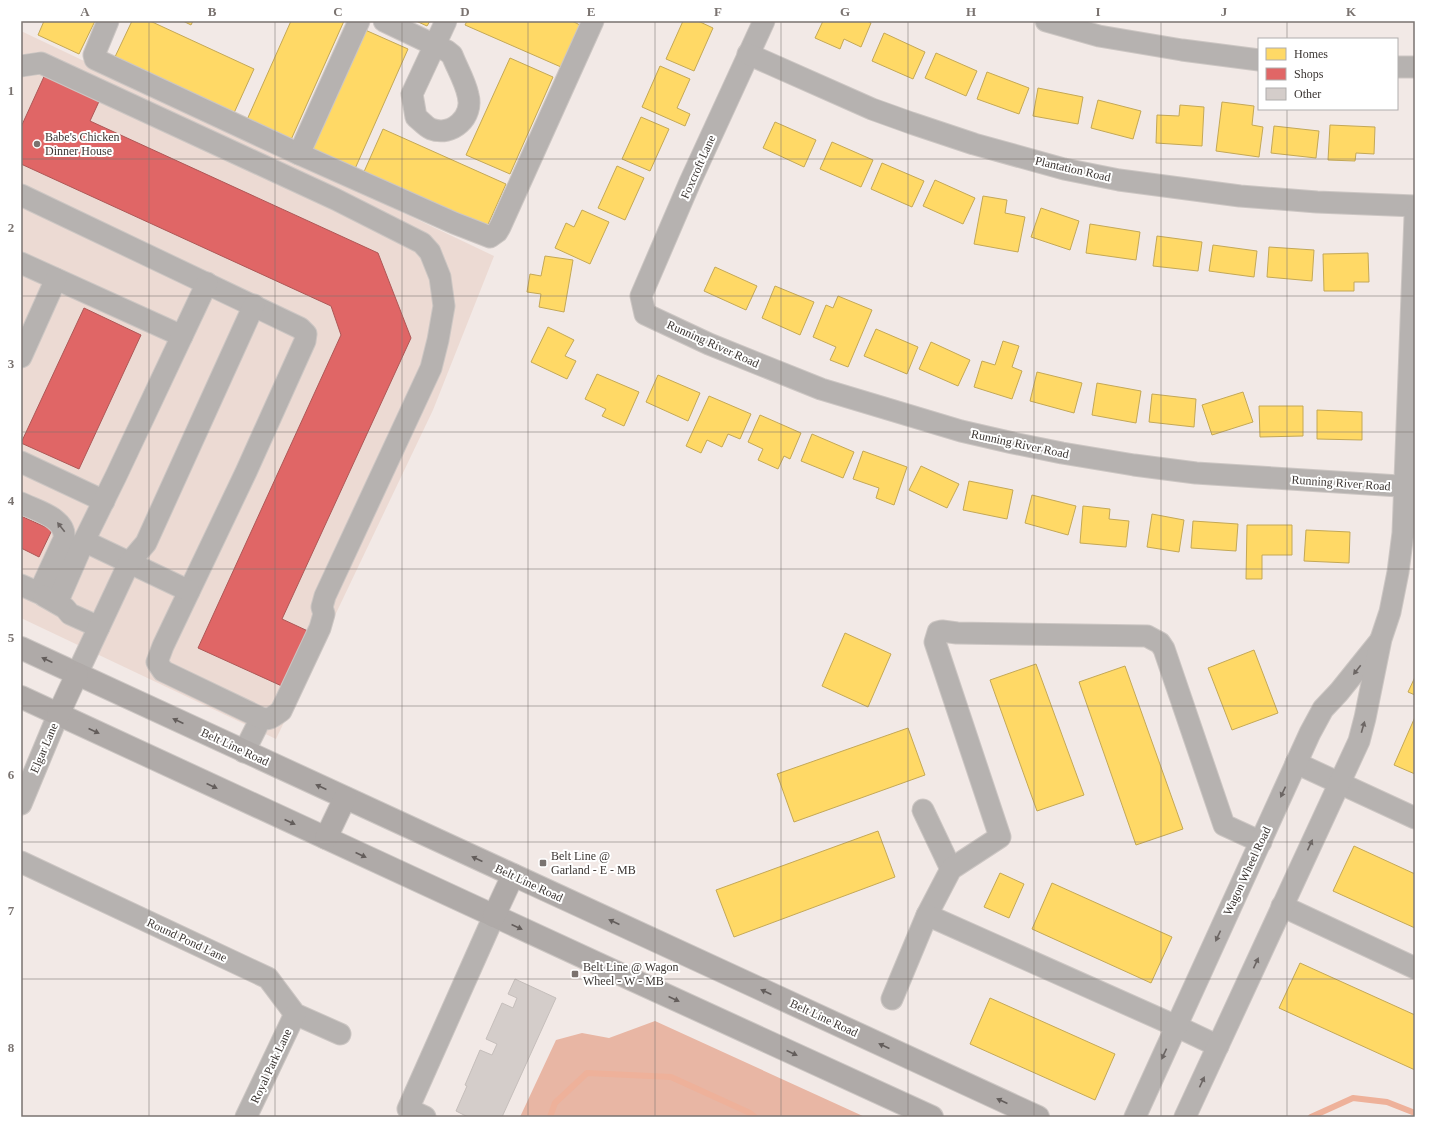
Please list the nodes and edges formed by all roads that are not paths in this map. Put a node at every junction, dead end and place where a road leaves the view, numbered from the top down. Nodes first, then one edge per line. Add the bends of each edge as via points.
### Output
1 (108, 21) edge
2 (359, 21) edge
3 (384, 21) edge
4 (446, 21) edge
5 (593, 21) edge
6 (764, 21) edge
7 (1046, 21) edge
8 (748, 54) junction
9 (1258, 60) edge
10 (21, 66) edge
11 (1398, 67) edge
12 (1415, 67) edge
13 (299, 154) junction
14 (21, 195) edge
15 (1415, 206) edge
16 (1415, 216) edge
17 (21, 263) edge
18 (56, 279) junction
19 (207, 283) junction
20 (254, 306) junction
21 (645, 314) joint
22 (182, 336) junction
23 (21, 357) edge
24 (21, 462) edge
25 (1410, 487) edge
26 (104, 501) junction
27 (21, 504) edge
28 (84, 541) junction
29 (129, 563) junction
30 (189, 591) junction
31 (39, 594) edge
32 (99, 628) junction
33 (1381, 639) junction
34 (21, 648) edge
35 (77, 674) junction
36 (21, 697) edge
37 (58, 715) junction
38 (261, 718) junction
39 (244, 752) junction
40 (1296, 763) junction
41 (1339, 782) junction
42 (345, 798) junction
43 (21, 804) edge
44 (923, 810) dead end
45 (1415, 818) edge
46 (326, 838) junction
47 (1261, 842) junction
48 (21, 862) edge
49 (951, 869) junction
50 (513, 875) junction
51 (1282, 906) junction
52 (926, 915) junction
53 (494, 916) junction
54 (1415, 968) edge
55 (892, 999) dead end
56 (295, 1014) junction
57 (1176, 1026) junction
58 (340, 1034) dead end
59 (1218, 1046) junction
60 (246, 1117) edge
61 (425, 1117) edge
62 (932, 1117) edge
63 (1038, 1117) edge
64 (1135, 1117) edge
65 (1185, 1117) edge

1 - 13 street via 94,55 95,59
2 - 13 street
3 - 4 street via 435,45
5 - 13 street via 500,227 490,237
6 - 8 street, Foxcroft Lane
7 - 9 street via 1099,36
8 - 15 street, Plantation Road via 872,109 974,144 1064,169 1120,180 1240,196
8 - 21 street, Foxcroft Lane via 641,296
10 - 38 street via 41,63 335,199 422,243 430,252 440,277 444,306 430,368 325,596 320,628 281,711 273,718
11 - 12 street
14 - 19 street
16 - 25 street, Wagon Wheel Road
17 - 18 street
18 - 22 street
18 - 23 street
19 - 20 street
19 - 22 street
20 - 29 street via 146,543
20 - 30 street via 300,328 306,334 305,341
21 - 25 street, Running River Road via 709,344 821,389 976,435 1062,453 1196,473
22 - 26 street
24 - 26 street
25 - 33 street, Wagon Wheel Road via 1398,572 1390,612
26 - 28 street
31 -> 27 street via 64,540 65,532 61,524 49,516
28 - 29 street
28 - 31 street
29 - 30 street
29 - 32 street
30 - 38 street via 157,662 163,671
31 - 32 street via 65,608 70,614
32 - 35 street
33 -> 40 street, Wagon Wheel Road via 1323,709
41 -> 33 street, Wagon Wheel Road via 1359,741
35 -> 34 main road, Belt Line Road
35 - 37 main road
39 -> 35 main road, Belt Line Road
36 - 37 main road
37 - 43 street, Elgar Lane
37 -> 46 main road
38 - 39 street
42 -> 39 main road, Belt Line Road
40 - 41 street
40 -> 47 street, Wagon Wheel Road
41 - 45 street
51 -> 41 street, Wagon Wheel Road
42 - 46 main road
50 -> 42 main road, Belt Line Road
44 - 49 street
46 -> 53 main road
47 - 49 street via 1224,825 1160,643 1146,636 957,633 942,630 938,632 934,642 1000,837
47 -> 57 street, Wagon Wheel Road
48 - 56 street, Round Pond Lane via 268,978
49 - 52 street
50 - 53 main road
63 -> 50 main road, Belt Line Road
51 - 54 street
59 -> 51 street, Wagon Wheel Road
52 - 55 street
52 - 57 street
53 - 61 street via 408,1109
53 -> 62 main road
56 - 58 street, Round Pond Lane
56 - 60 street, Royal Park Lane
57 - 59 street
57 -> 64 street, Wagon Wheel Road
65 -> 59 street, Wagon Wheel Road

